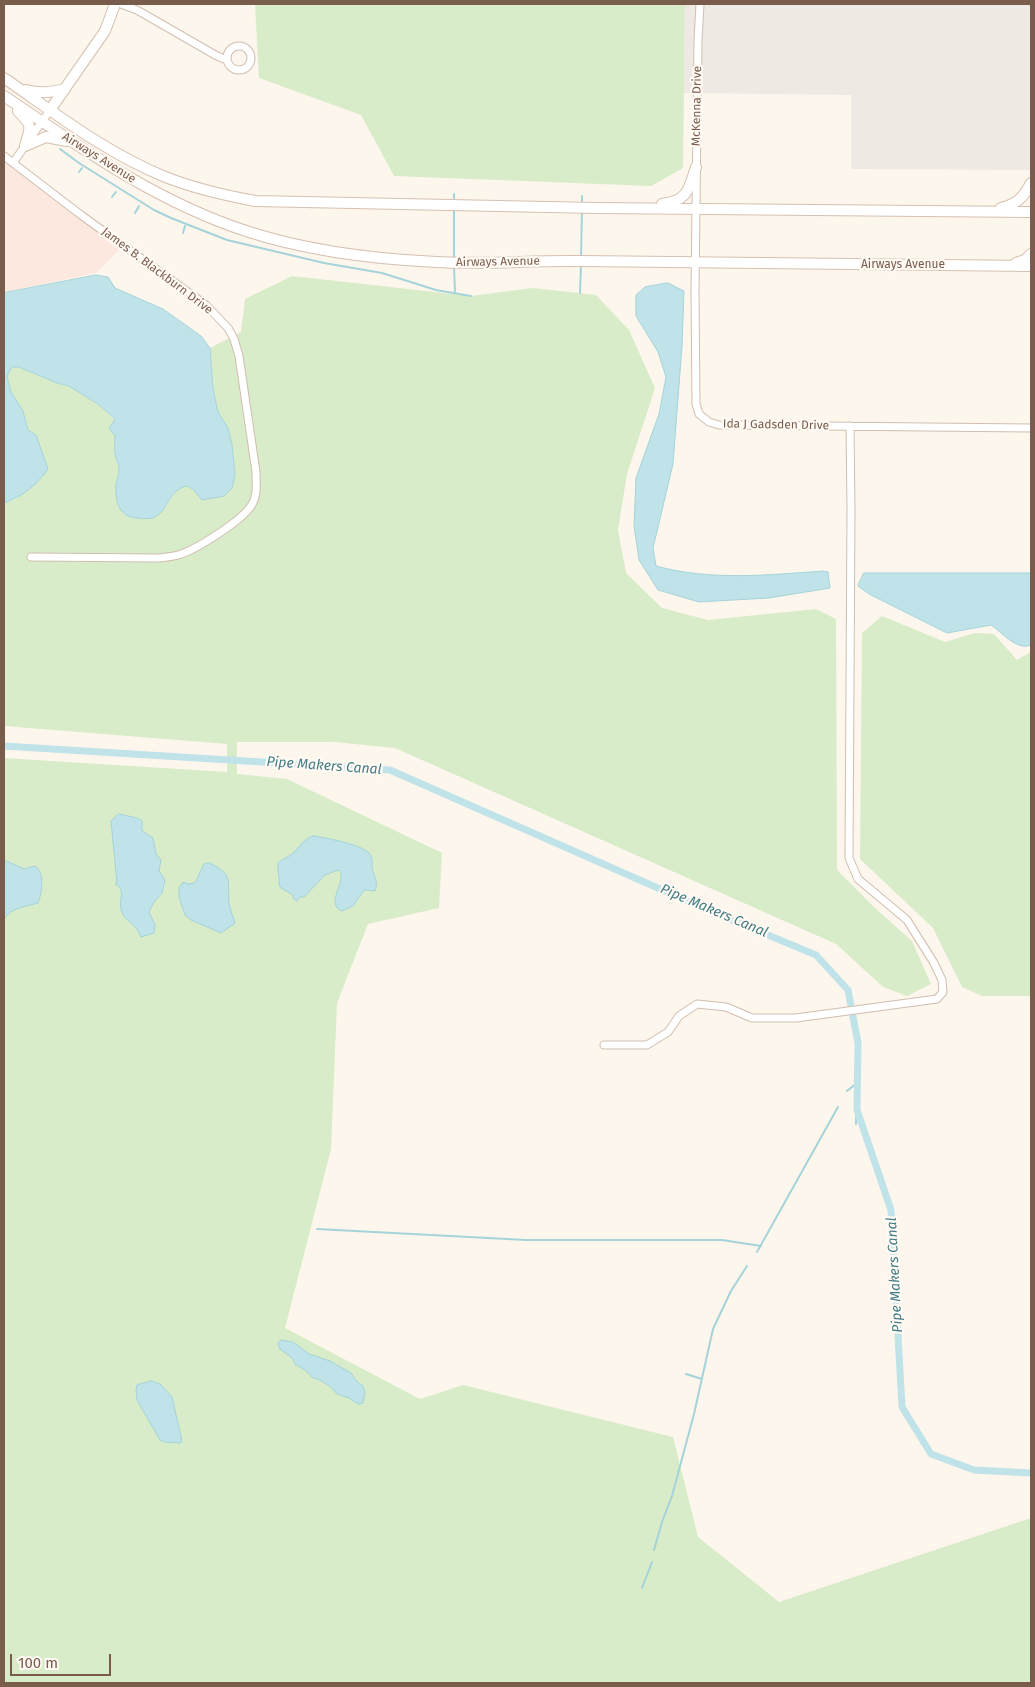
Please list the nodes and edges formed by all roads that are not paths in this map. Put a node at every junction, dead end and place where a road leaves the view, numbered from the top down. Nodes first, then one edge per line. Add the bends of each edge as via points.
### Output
1 (116, 4) edge
2 (121, 4) edge
3 (144, 4) edge
4 (700, 4) edge
5 (141, 12) junction
6 (227, 60) dead end
7 (4, 78) edge
8 (19, 88) junction
9 (65, 89) junction
10 (4, 96) edge
11 (50, 110) junction
12 (43, 122) junction
13 (69, 122) junction
14 (73, 142) junction
15 (25, 146) junction
16 (4, 156) edge
17 (13, 163) junction
18 (696, 167) junction
19 (1031, 183) edge
20 (621, 208) junction
21 (696, 209) junction
22 (992, 211) junction
23 (1031, 212) edge
24 (1031, 254) edge
25 (696, 263) junction
26 (1008, 266) junction
27 (1031, 266) edge
28 (850, 426) junction
29 (1031, 428) edge
30 (31, 557) dead end
31 (604, 1045) dead end

1 - 9 main road via 105,30
2 - 5 street
3 - 5 street
4 - 18 street, McKenna Drive
5 - 6 street
7 - 8 main road, Airways Avenue
8 - 9 main road via 36,93
8 - 11 main road, Airways Avenue
9 - 11 main road
9 - 13 main road via 61,108
10 - 12 main road, Airways Avenue
10 - 15 main road via 30,124
11 - 12 street
11 - 13 main road, Airways Avenue
12 - 14 main road, Airways Avenue
12 - 15 street
13 - 20 main road, Airways Avenue via 143,167 182,183 254,201
14 - 15 main road via 46,137
14 - 25 main road, Airways Avenue via 134,181 208,217 295,244 343,253 454,262
15 - 17 street
16 - 17 street, James B. Blackburn Drive
17 - 30 street, James B. Blackburn Drive via 206,305 228,328 239,356 256,472 252,505 242,516 179,555 159,558
18 - 20 main road via 688,192 674,202
18 - 21 street, McKenna Drive
19 - 22 main road via 1026,195 1011,206
20 - 21 main road, Airways Avenue
21 - 22 main road, Airways Avenue
21 - 25 street, Ida J Gadsden Drive
22 - 23 main road, Airways Avenue
24 - 26 main road via 1025,260
25 - 26 main road, Airways Avenue
25 - 28 street, Ida J Gadsden Drive via 696,404 699,414 719,425 744,427
26 - 27 main road, Airways Avenue
28 - 29 street, Ida J Gadsden Drive
28 - 31 street via 849,858 858,879 907,920 934,963 942,980 943,992 937,999 796,1018 752,1018 726,1007 697,1004 679,1016 668,1032 647,1045

